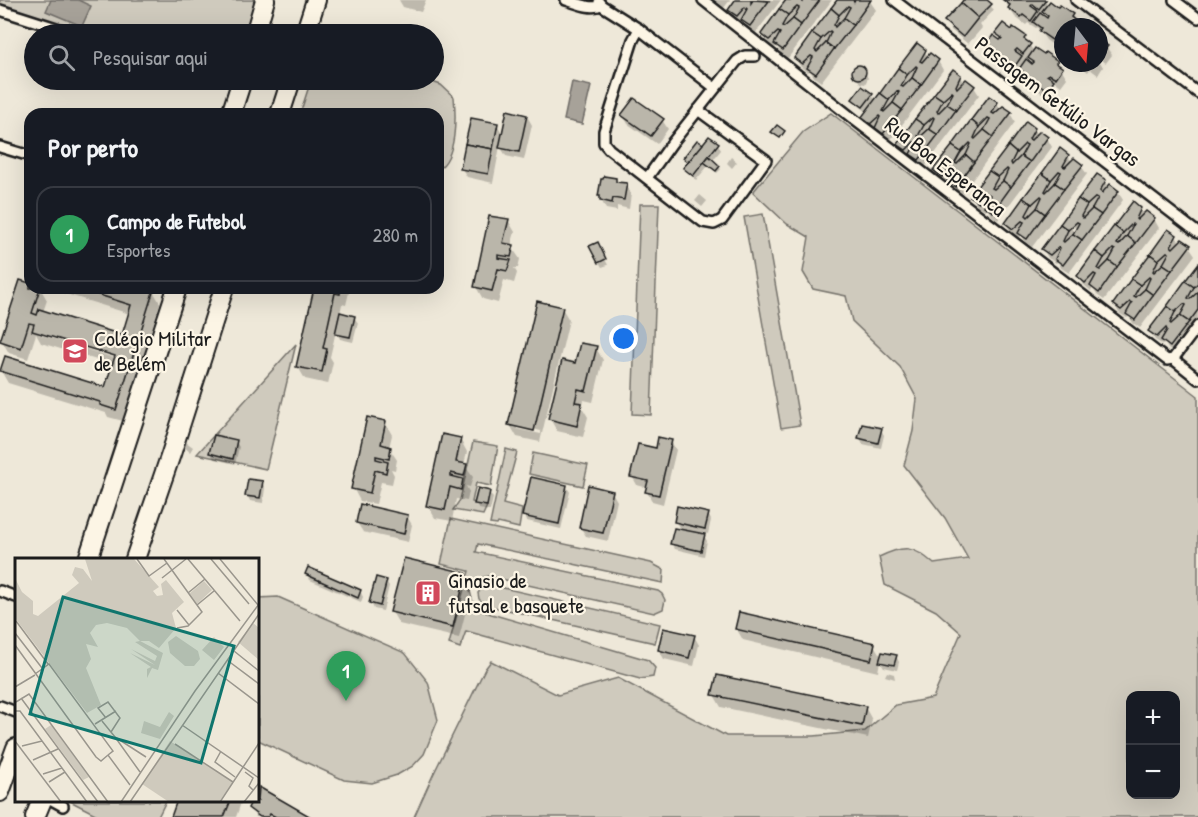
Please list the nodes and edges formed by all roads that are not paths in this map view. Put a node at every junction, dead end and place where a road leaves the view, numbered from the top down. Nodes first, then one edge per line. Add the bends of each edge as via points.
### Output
1 (265, 0) edge
2 (316, 0) edge
3 (566, 0) edge
4 (703, 0) edge
5 (894, 0) edge
6 (1076, 0) edge
7 (1174, 0) edge
8 (599, 2) edge
9 (0, 10) edge
10 (1198, 18) edge
11 (44, 24) edge
12 (258, 24) edge
13 (308, 24) edge
14 (639, 29) junction
15 (755, 57) dead end
16 (715, 88) junction
17 (239, 90) edge
18 (288, 90) edge
19 (1198, 93) edge
20 (233, 108) edge
21 (282, 108) edge
22 (698, 110) junction
23 (0, 147) edge
24 (24, 154) edge
25 (647, 178) junction
26 (1198, 233) edge
27 (175, 294) edge
28 (222, 294) edge
29 (1198, 326) edge
30 (1170, 360) junction
31 (1198, 379) edge
32 (87, 558) edge
33 (135, 558) edge
34 (0, 591) edge
35 (15, 597) edge
36 (0, 706) edge
37 (15, 712) edge
38 (15, 751) edge
39 (0, 791) edge
40 (42, 802) edge
41 (54, 802) edge
42 (63, 806) dead end
43 (35, 817) edge

1 - 12 highway
2 - 13 highway
3 - 8 street via 590,7 597,7
4 - 30 street, Rua Boa Esperanca
5 - 26 street, Passagem Getúlio Vargas
6 - 19 street
7 - 10 street
8 - 14 street
9 - 11 street
14 - 16 street
14 - 25 street via 603,139 609,149
15 - 16 street via 745,56 736,61
16 - 22 street
17 - 20 highway
18 - 21 highway
22 - 25 street
22 - 25 street via 766,160 722,220 714,224 703,222
23 - 24 street
27 - 32 highway
28 - 33 highway
29 - 30 street
30 - 31 street, Rua Boa Esperanca
34 - 35 street
36 - 37 street
38 - 39 highway
40 - 43 highway
41 - 42 street

